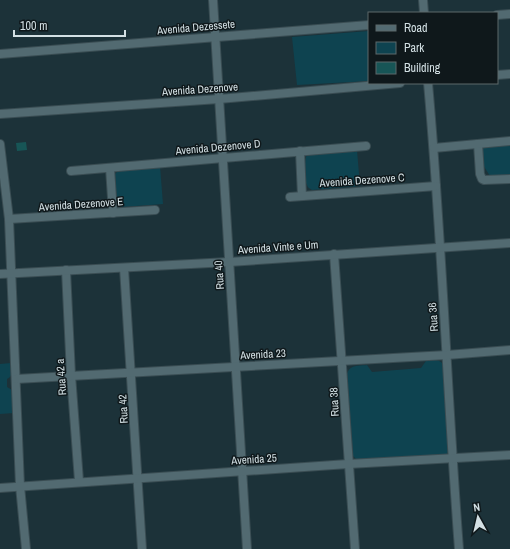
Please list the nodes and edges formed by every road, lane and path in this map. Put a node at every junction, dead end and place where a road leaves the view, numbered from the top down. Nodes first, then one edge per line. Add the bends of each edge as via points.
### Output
1 (213, 0) edge
2 (423, 0) edge
3 (424, 12) edge
4 (510, 14) edge
5 (498, 15) edge
6 (368, 25) edge
7 (215, 36) junction
8 (0, 54) edge
9 (510, 74) edge
10 (498, 75) edge
11 (389, 84) edge
12 (428, 84) edge
13 (219, 100) junction
14 (0, 114) edge
15 (510, 141) edge
16 (0, 144) edge
17 (478, 144) junction
18 (366, 146) dead end
19 (434, 148) junction
20 (300, 151) junction
21 (223, 158) junction
22 (110, 168) junction
23 (71, 171) dead end
24 (510, 179) edge
25 (2, 184) edge
26 (436, 186) junction
27 (302, 196) junction
28 (290, 197) dead end
29 (155, 210) dead end
30 (113, 213) junction
31 (9, 219) junction
32 (510, 243) edge
33 (440, 247) junction
34 (334, 254) junction
35 (229, 262) junction
36 (124, 268) junction
37 (66, 270) junction
38 (0, 274) edge
39 (12, 274) junction
40 (510, 350) edge
41 (447, 355) junction
42 (342, 361) junction
43 (236, 367) junction
44 (131, 372) junction
45 (71, 375) junction
46 (16, 379) junction
47 (510, 455) edge
48 (452, 459) junction
49 (348, 464) junction
50 (242, 471) junction
51 (137, 477) junction
52 (79, 481) junction
53 (20, 486) junction
54 (0, 488) edge
55 (26, 549) edge
56 (142, 549) edge
57 (247, 549) edge
58 (355, 549) edge
59 (459, 549) edge

1 - 7 street, Rua 40
2 - 3 street
4 - 5 street
6 - 7 street, Avenida Dezessete
7 - 8 street, Avenida Dezessete
7 - 13 street, Rua 40
9 - 10 street
11 - 13 street, Avenida Dezenove
12 - 19 street, Rua 36
13 - 14 street, Avenida Dezenove
13 - 21 street, Rua 40
15 - 17 street
16 - 25 street
17 - 19 street
17 - 24 street via 482,179
18 - 20 street, Avenida Dezenove D
19 - 26 street, Rua 36
20 - 21 street, Avenida Dezenove D
20 - 27 street
21 - 22 street, Avenida Dezenove D
21 - 35 street, Rua 40
22 - 23 street, Avenida Dezenove D
22 - 30 street
25 - 31 street
26 - 27 street, Avenida Dezenove C
26 - 33 street, Rua 36
27 - 28 street, Avenida Dezenove C
29 - 30 street, Avenida Dezenove E
30 - 31 street, Avenida Dezenove E
31 - 39 street
32 - 33 street, Avenida Vinte e Um
33 - 34 street, Avenida Vinte e Um
33 - 41 street, Rua 36
34 - 35 street, Avenida Vinte e Um
34 - 42 street, Rua 38
35 - 36 street, Avenida Vinte e Um
35 - 43 street, Rua 40
36 - 37 street, Avenida Vinte e Um
36 - 44 street, Rua 42
37 - 39 street, Avenida Vinte e Um
37 - 45 street, Rua 42 a
38 - 39 street, Avenida Vinte e Um
39 - 46 street
40 - 41 street, Avenida 23
41 - 42 street, Avenida 23
41 - 48 street, Rua 36
42 - 43 street, Avenida 23
42 - 49 street, Rua 38
43 - 44 street, Avenida 23
43 - 50 street, Rua 40
44 - 45 street, Avenida 23
44 - 51 street, Rua 42
45 - 46 street, Avenida 23
45 - 52 street, Rua 42 a
46 - 53 street
47 - 48 street, Avenida 25
48 - 49 street, Avenida 25
48 - 59 street, Rua 36
49 - 50 street, Avenida 25
49 - 58 street, Rua 38
50 - 51 street, Avenida 25
50 - 57 street, Rua 40
51 - 52 street, Avenida 25
51 - 56 street, Rua 42
52 - 53 street, Avenida 25
53 - 54 street, Avenida 25
53 - 55 street

